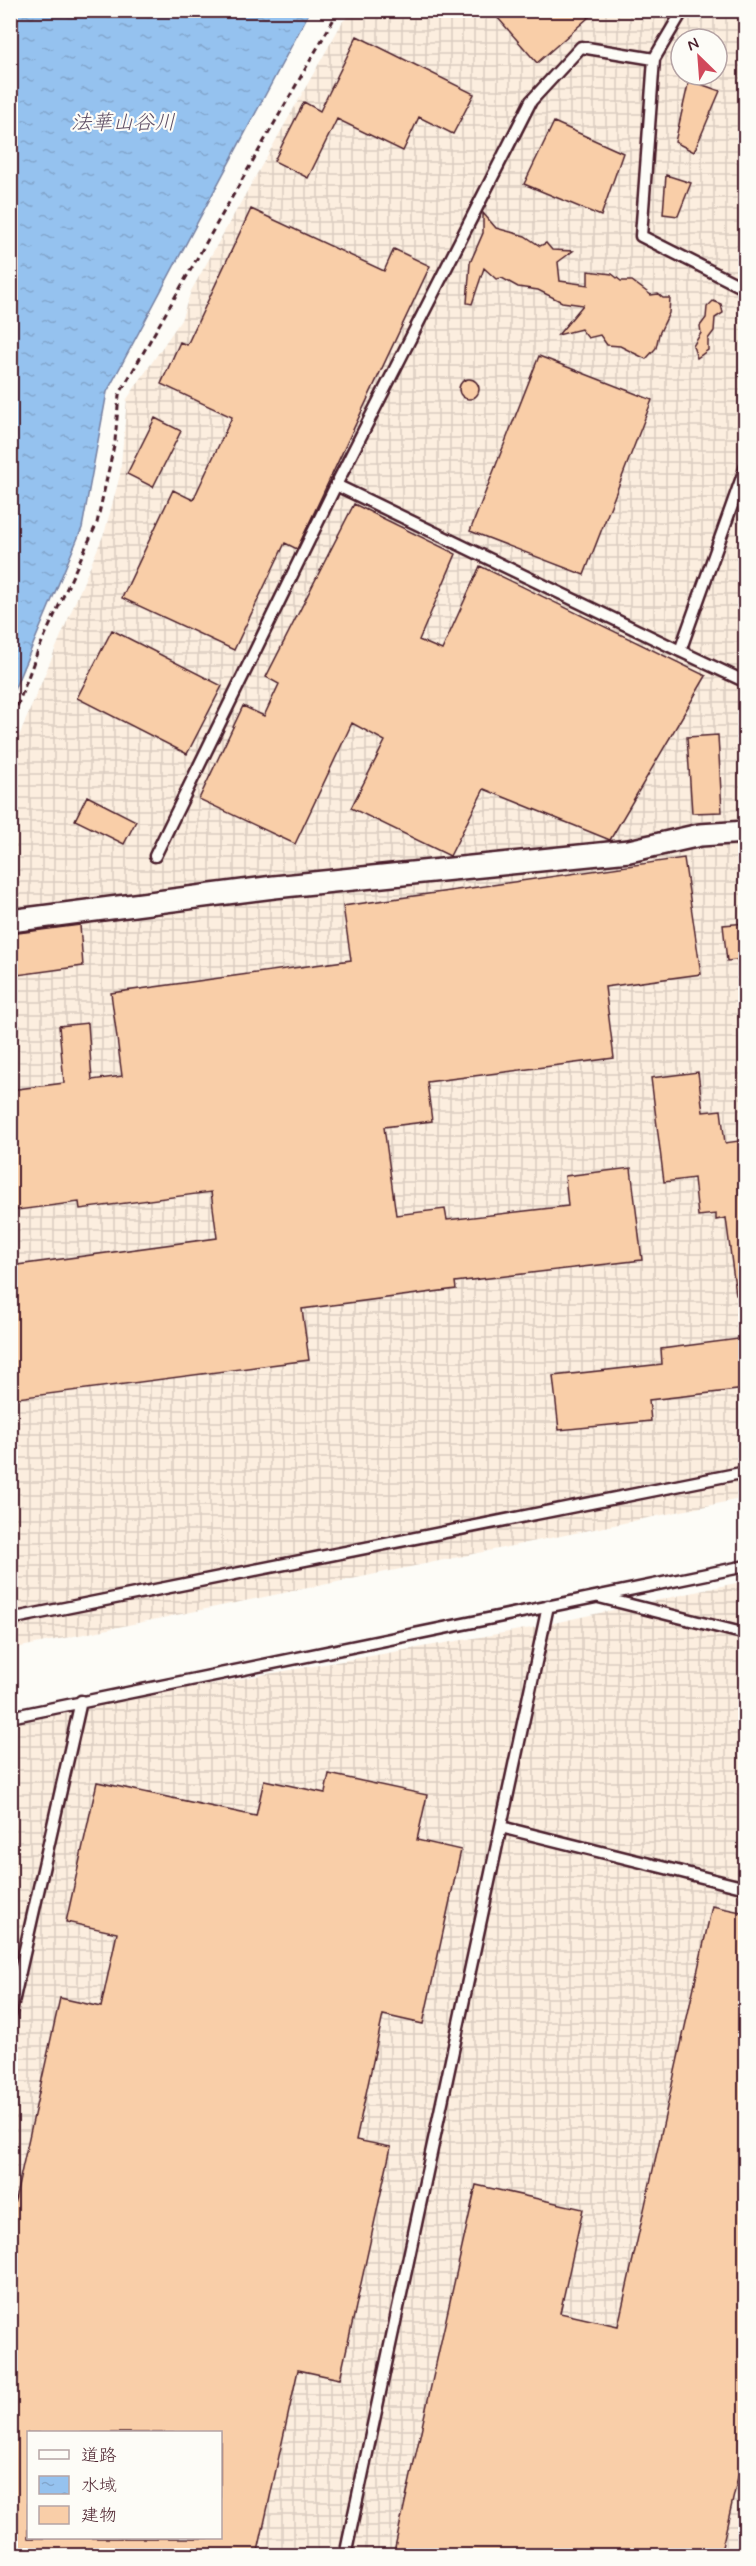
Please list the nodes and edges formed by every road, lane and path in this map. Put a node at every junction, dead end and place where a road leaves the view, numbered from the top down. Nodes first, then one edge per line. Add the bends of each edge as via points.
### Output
1 (339, 10) edge
2 (683, 10) edge
3 (654, 59) junction
4 (746, 289) edge
5 (746, 466) edge
6 (336, 485) junction
7 (680, 651) junction
8 (746, 682) edge
9 (10, 726) edge
10 (746, 832) edge
11 (155, 856) dead end
12 (10, 921) edge
13 (746, 1472) edge
14 (746, 1566) edge
15 (596, 1597) junction
16 (548, 1606) junction
17 (10, 1619) edge
18 (746, 1634) edge
19 (81, 1701) junction
20 (10, 1717) edge
21 (501, 1827) junction
22 (746, 1888) edge
23 (10, 2016) edge
24 (345, 2556) edge

1 - 9 path via 119,395 115,441 97,523 37,653
2 - 3 lane
3 - 4 lane via 641,236
3 - 6 lane via 581,47 531,101
5 - 7 lane
6 - 7 lane
6 - 11 lane
7 - 8 lane
10 - 12 street via 700,835 629,851 274,887
13 - 17 lane
14 - 15 lane
15 - 16 lane
15 - 18 lane
16 - 19 lane
16 - 21 lane
19 - 20 lane
19 - 23 lane
21 - 22 lane
21 - 24 lane

